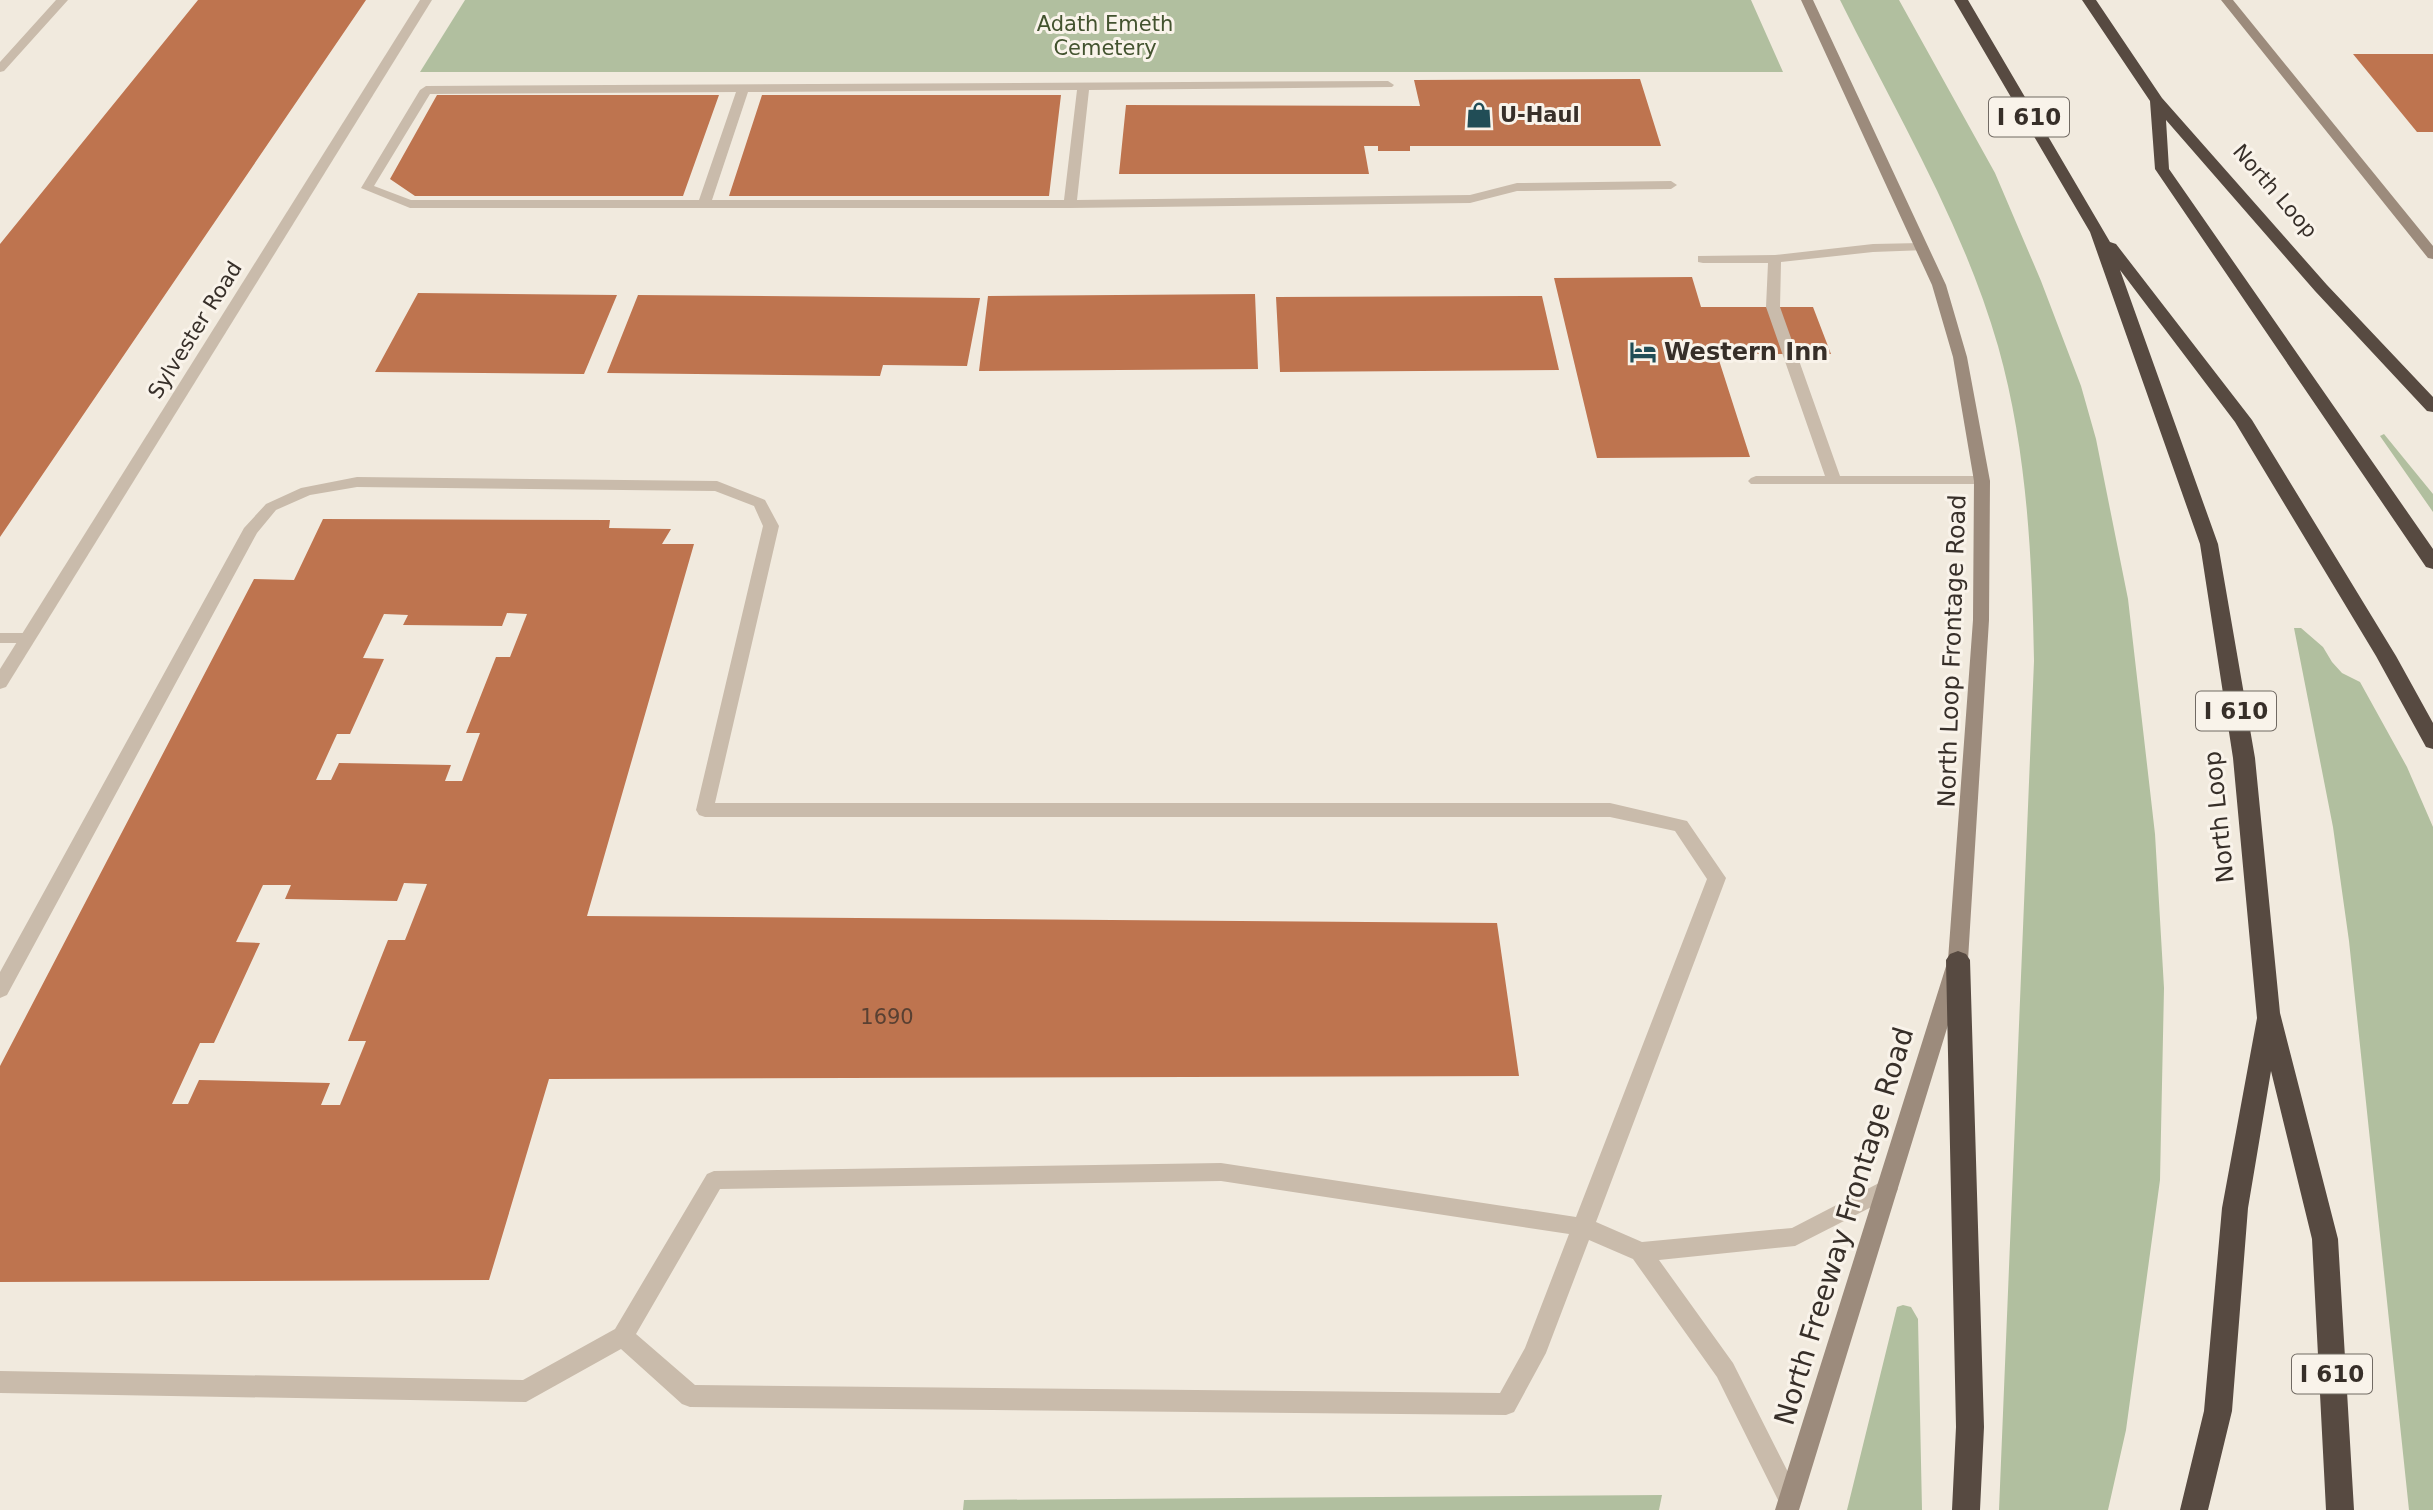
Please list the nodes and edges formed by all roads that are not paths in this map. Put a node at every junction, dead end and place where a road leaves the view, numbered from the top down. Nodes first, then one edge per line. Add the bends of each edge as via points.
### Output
1 (62, 0) edge
2 (426, 0) edge
3 (1807, 0) edge
4 (1961, 0) edge
5 (2088, 0) edge
6 (2227, 0) edge
7 (0, 69) edge
8 (1388, 85) dead end
9 (1083, 88) junction
10 (743, 89) junction
11 (2157, 101) junction
12 (1671, 185) dead end
13 (704, 204) junction
14 (1070, 204) junction
15 (2098, 232) junction
16 (1922, 247) junction
17 (2431, 250) edge
18 (1703, 259) dead end
19 (1775, 259) junction
20 (2433, 407) edge
21 (1756, 481) dead end
22 (1833, 481) junction
23 (1982, 481) junction
24 (2433, 563) edge
25 (0, 638) edge
26 (28, 638) junction
27 (0, 683) edge
28 (2433, 742) edge
29 (1958, 960) junction
30 (0, 990) edge
31 (2268, 1013) junction
32 (1887, 1189) junction
33 (1583, 1227) junction
34 (1641, 1252) junction
35 (623, 1336) junction
36 (0, 1382) edge
37 (1789, 1505) edge
38 (1966, 1510) edge
39 (2194, 1510) edge
40 (2340, 1510) edge

1 - 7 street
2 - 26 street, Sylvester Road
3 - 16 main road, North Loop Frontage Road
4 - 15 highway, North Loop / I 610
5 - 11 highway, North Loop
6 - 17 main road
8 - 9 street
9 - 10 street
9 - 14 street
10 - 13 street
10 - 13 street via 426,90 367,188 411,204
11 - 20 highway, North Loop
11 - 24 highway via 2162,169
12 - 14 street via 1517,187 1470,199
13 - 14 street
15 - 28 highway via 2243,420
15 - 31 highway, North Loop / I 610 via 2209,544 2244,758
16 - 19 street
16 - 23 main road, North Loop Frontage Road via 1939,285 1960,356
18 - 19 street
19 - 22 street via 1773,307
21 - 22 street
22 - 23 street
23 - 29 main road, North Loop Frontage Road via 1981,620
25 - 26 street
26 - 27 street, Sylvester Road
29 - 32 main road, North Freeway Frontage Road
29 - 38 highway via 1970,1427
30 - 33 street via 250,531 271,507 306,491 356,482 717,486 760,503 771,526 705,810 1611,810 1681,825 1717,878
31 - 39 highway via 2235,1208 2218,1411
31 - 40 highway, North Loop / I 610 via 2325,1239
32 - 34 street via 1795,1237
32 - 37 main road, North Freeway Frontage Road
33 - 34 street
33 - 35 street via 1221,1172 715,1181
33 - 35 street via 1535,1353 1506,1404 690,1396
34 - 37 street via 1725,1370
35 - 36 street via 526,1391

